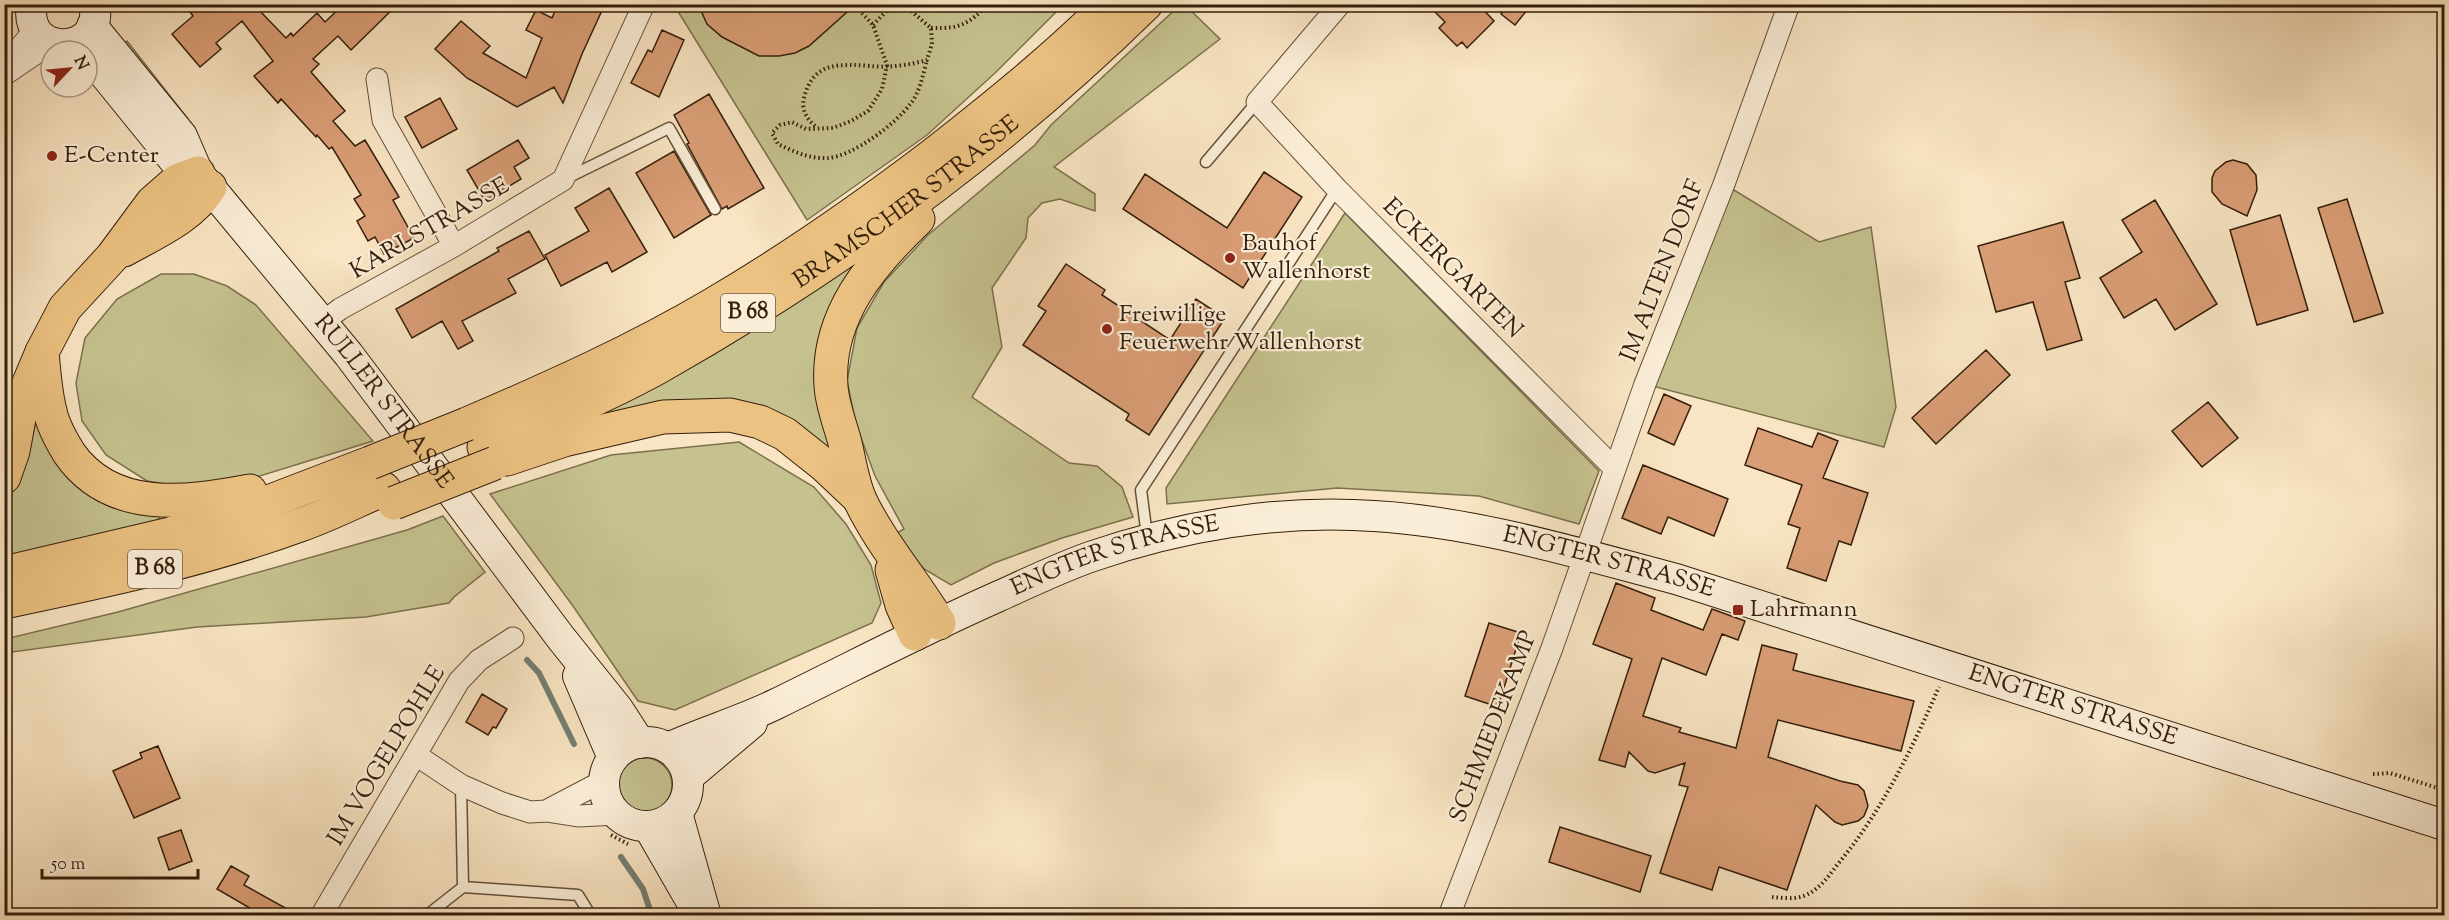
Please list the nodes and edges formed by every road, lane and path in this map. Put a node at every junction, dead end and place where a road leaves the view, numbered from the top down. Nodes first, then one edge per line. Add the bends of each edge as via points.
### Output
1 (644, 4) edge
2 (893, 4) edge
3 (903, 4) edge
4 (989, 4) edge
5 (1109, 4) edge
6 (1146, 4) edge
7 (1340, 4) edge
8 (1789, 4) edge
9 (862, 13) dead end
10 (873, 25) junction
11 (931, 28) junction
12 (69, 32) edge
13 (927, 60) junction
14 (887, 65) junction
15 (5, 74) edge
16 (377, 79) dead end
17 (1257, 102) junction
18 (1019, 121) junction
19 (816, 127) junction
20 (1206, 162) dead end
21 (204, 180) junction
22 (563, 180) junction
23 (1336, 189) junction
24 (715, 209) dead end
25 (454, 246) junction
26 (323, 322) junction
27 (42, 352) junction
28 (482, 445) junction
29 (1616, 469) junction
30 (4, 477) edge
31 (325, 480) junction
32 (383, 485) junction
33 (859, 498) junction
34 (1147, 540) junction
35 (1583, 555) junction
36 (4, 573) edge
37 (4, 602) edge
38 (927, 628) junction
39 (513, 638) dead end
40 (561, 638) junction
41 (1948, 666) junction
42 (775, 705) junction
43 (654, 745) junction
44 (416, 755) junction
45 (609, 769) junction
46 (2371, 775) dead end
47 (688, 777) junction
48 (461, 785) junction
49 (2445, 790) edge
50 (546, 811) junction
51 (677, 813) junction
52 (617, 814) junction
53 (2445, 825) edge
54 (648, 826) junction
55 (463, 887) junction
56 (1772, 897) dead end
57 (321, 915) edge
58 (426, 915) edge
59 (591, 915) edge
60 (700, 915) edge
61 (706, 915) edge
62 (1449, 915) edge

1 - 22 street
2 - 10 path
3 - 11 path
4 - 11 path via 971,21 952,29
5 - 28 highway, BRAMSCHER STRASSE / B 68 via 1021,86 879,196 711,306 599,366
6 - 18 highway, BRAMSCHER STRASSE / B 68
7 - 17 street
8 - 29 street, IM ALTEN DORF
9 - 10 path
10 - 14 path
11 - 13 path
12 - 15 street
12 - 21 main road, RULLER STRASSE via 182,136
13 - 14 path
13 - 19 path via 912,102 897,118 846,154 811,158 778,144 772,133 780,124 792,122 806,129
14 - 19 path via 882,89 868,111 833,128
14 - 19 path via 839,64 820,71 807,85 803,102 807,120
16 - 25 street via 383,120
17 - 20 lane
17 - 23 street, ECKERGARTEN
18 - 28 highway, BRAMSCHER STRASSE / B 68 via 822,267 729,325 655,369
18 - 33 highway via 1007,145 885,251 844,311 831,355 831,388
21 - 26 main road, RULLER STRASSE
21 - 27 highway via 177,181 152,203 112,256 65,308
22 - 24 lane, KARLSTRASSE via 669,128
22 - 25 street, KARLSTRASSE
23 - 29 street, ECKERGARTEN
23 - 34 lane via 1141,490
25 - 26 street, KARLSTRASSE
26 - 40 main road, RULLER STRASSE
27 - 30 highway via 23,397
27 - 31 highway via 50,413 61,440 77,464 121,495 159,501 213,498 296,479
28 - 32 highway, bridge
28 - 32 highway, B 68, bridge
28 - 33 highway via 564,440 663,417 730,415 760,422 785,434
29 - 35 street, IM ALTEN DORF
31 - 32 highway, B 68
31 - 36 highway, B 68 via 170,534
32 - 37 highway, B 68 via 324,530 303,524 174,565
33 - 38 highway
34 - 35 main road, ENGTER STRASSE via 1213,526 1321,514 1461,527
34 - 38 main road, ENGTER STRASSE via 1089,557
35 - 41 main road, ENGTER STRASSE via 1676,579
35 - 62 street, SCHMIEDEKAMP via 1552,648
38 - 42 main road, ENGTER STRASSE
39 - 44 street, IM VOGELPOHLE via 479,660 459,681
40 - 43 main road, RULLER STRASSE via 618,709
40 - 45 main road, RULLER STRASSE
41 - 53 main road, ENGTER STRASSE
41 - 56 path via 1900,770 1846,855 1821,885 1808,894 1797,898
42 - 43 main road, ENGTER STRASSE
42 - 47 main road, ENGTER STRASSE
43 - 45 main road via 621,751
43 - 47 main road via 677,756
44 - 48 street
44 - 57 street, IM VOGELPOHLE
45 - 50 street
45 - 52 main road via 605,793
46 - 49 path via 2390,773
47 - 51 main road via 688,790
48 - 50 street via 530,812
48 - 55 lane
50 - 52 street via 578,816
51 - 54 main road
51 - 61 main road
52 - 54 main road via 637,825
54 - 60 main road
55 - 58 lane
55 - 59 lane via 578,895

